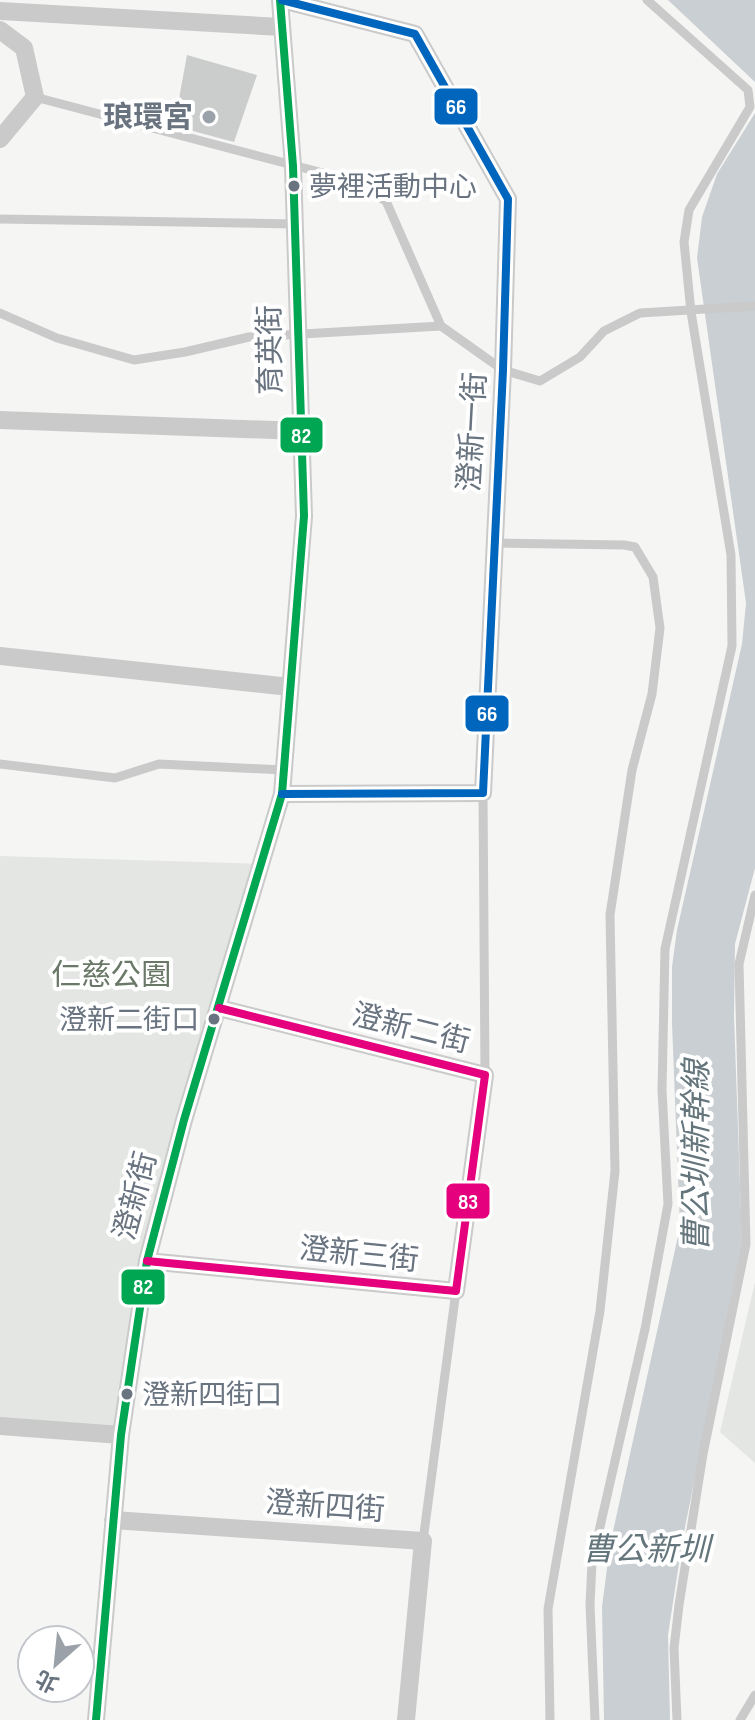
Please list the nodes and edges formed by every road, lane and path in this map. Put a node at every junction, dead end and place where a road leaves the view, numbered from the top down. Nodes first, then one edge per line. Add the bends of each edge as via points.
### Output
1 (281, 0) edge
2 (647, 0) edge
3 (0, 11) edge
4 (281, 27) junction
5 (0, 30) edge
6 (35, 97) junction
7 (0, 139) edge
8 (293, 166) junction
9 (0, 219) edge
10 (294, 224) junction
11 (755, 306) edge
12 (691, 312) junction
13 (0, 313) edge
14 (441, 326) junction
15 (297, 334) junction
16 (503, 370) junction
17 (0, 420) edge
18 (299, 431) junction
19 (495, 543) junction
20 (0, 656) edge
21 (290, 687) junction
22 (0, 764) edge
23 (284, 770) junction
24 (483, 793) junction
25 (282, 794) junction
26 (755, 895) edge
27 (219, 1008) junction
28 (485, 1075) junction
29 (470, 1182) joint
30 (147, 1261) junction
31 (456, 1291) junction
32 (0, 1426) edge
33 (121, 1435) junction
34 (113, 1520) junction
35 (423, 1541) junction
36 (755, 1695) edge
37 (96, 1720) edge
38 (406, 1720) edge
39 (550, 1720) edge
40 (595, 1720) edge
41 (677, 1720) edge
42 (740, 1720) edge

1 - 4 street, 育英街
1 - 16 street, 澄新一街 via 415,34 508,199
2 - 12 lane via 748,90 750,107 689,210 684,242
3 - 4 street
4 - 8 street, 育英街
5 - 6 street via 24,48
6 - 7 street
6 - 8 lane
8 - 10 street, 育英街
8 - 14 lane via 342,178 386,201
9 - 10 lane
10 - 15 street, 育英街
11 - 12 lane
12 - 16 lane via 640,313 604,331 580,357 540,381
12 - 40 lane via 731,555 732,646 665,949 662,1090 668,1204 592,1562
13 - 15 lane via 57,338 134,360 249,337
14 - 15 lane
14 - 16 lane
15 - 18 street, 育英街
16 - 19 street, 澄新一街
17 - 18 street
18 - 21 street, 育英街 via 304,516
19 - 24 street, 澄新一街
19 - 39 lane via 635,547 653,577 660,628 610,915 615,1171 600,1311 548,1609
20 - 21 street
21 - 23 street, 育英街
22 - 23 lane via 115,778 159,764
23 - 25 street, 育英街
24 - 25 street
24 - 28 lane
25 - 27 street, 澄新街
26 - 41 lane via 739,964 746,1244 679,1605 674,1648
27 - 28 street, 澄新二街
27 - 30 street, 澄新街
28 - 29 street, 澄新二街
29 - 31 street, 澄新三街
30 - 31 street, 澄新三街
30 - 33 street, 澄新街
31 - 35 lane
32 - 33 street
33 - 34 street, 澄新街
34 - 35 street, 澄新四街
34 - 37 street, 澄新街
35 - 38 street, 澄新四街
36 - 42 lane

